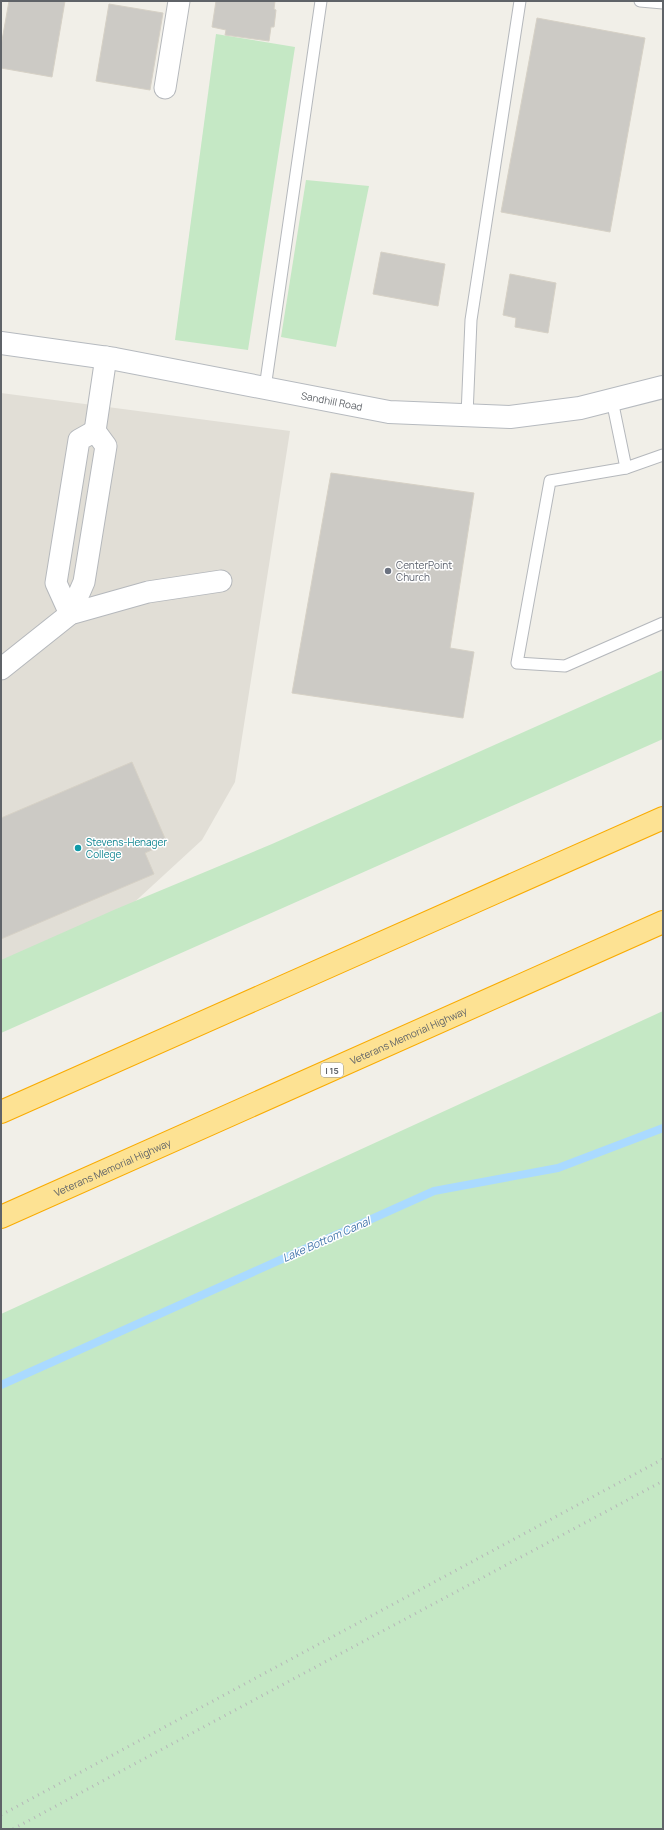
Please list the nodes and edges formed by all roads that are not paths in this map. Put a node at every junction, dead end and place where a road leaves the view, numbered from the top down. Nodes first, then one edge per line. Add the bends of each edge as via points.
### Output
1 (178, 1) edge
2 (322, 1) edge
3 (520, 1) edge
4 (640, 1) edge
5 (663, 3) edge
6 (165, 88) dead end
7 (1, 343) edge
8 (106, 357) junction
9 (663, 387) edge
10 (265, 388) junction
11 (612, 400) junction
12 (467, 415) junction
13 (95, 431) junction
14 (663, 454) edge
15 (626, 468) junction
16 (221, 581) dead end
17 (70, 614) junction
18 (663, 623) edge
19 (1, 669) edge
20 (663, 818) edge
21 (663, 922) edge
22 (1, 1112) edge
23 (1, 1217) edge

1 - 6 street
2 - 10 lane
3 - 12 lane via 470,320
4 - 5 lane
7 - 8 street, Sandhill Road
8 - 10 street, Sandhill Road
8 - 13 street
9 - 11 street, Sandhill Road
10 - 12 street, Sandhill Road via 389,412
11 - 12 street, Sandhill Road via 580,408 510,417
11 - 15 lane
13 - 17 street via 106,446 84,582
13 - 17 street via 79,440 56,583
14 - 15 lane
15 - 18 lane via 550,480 517,663 565,666
16 - 17 street via 148,592
17 - 19 street
20 - 22 highway
21 - 23 highway, Veterans Memorial Highway / I 15

